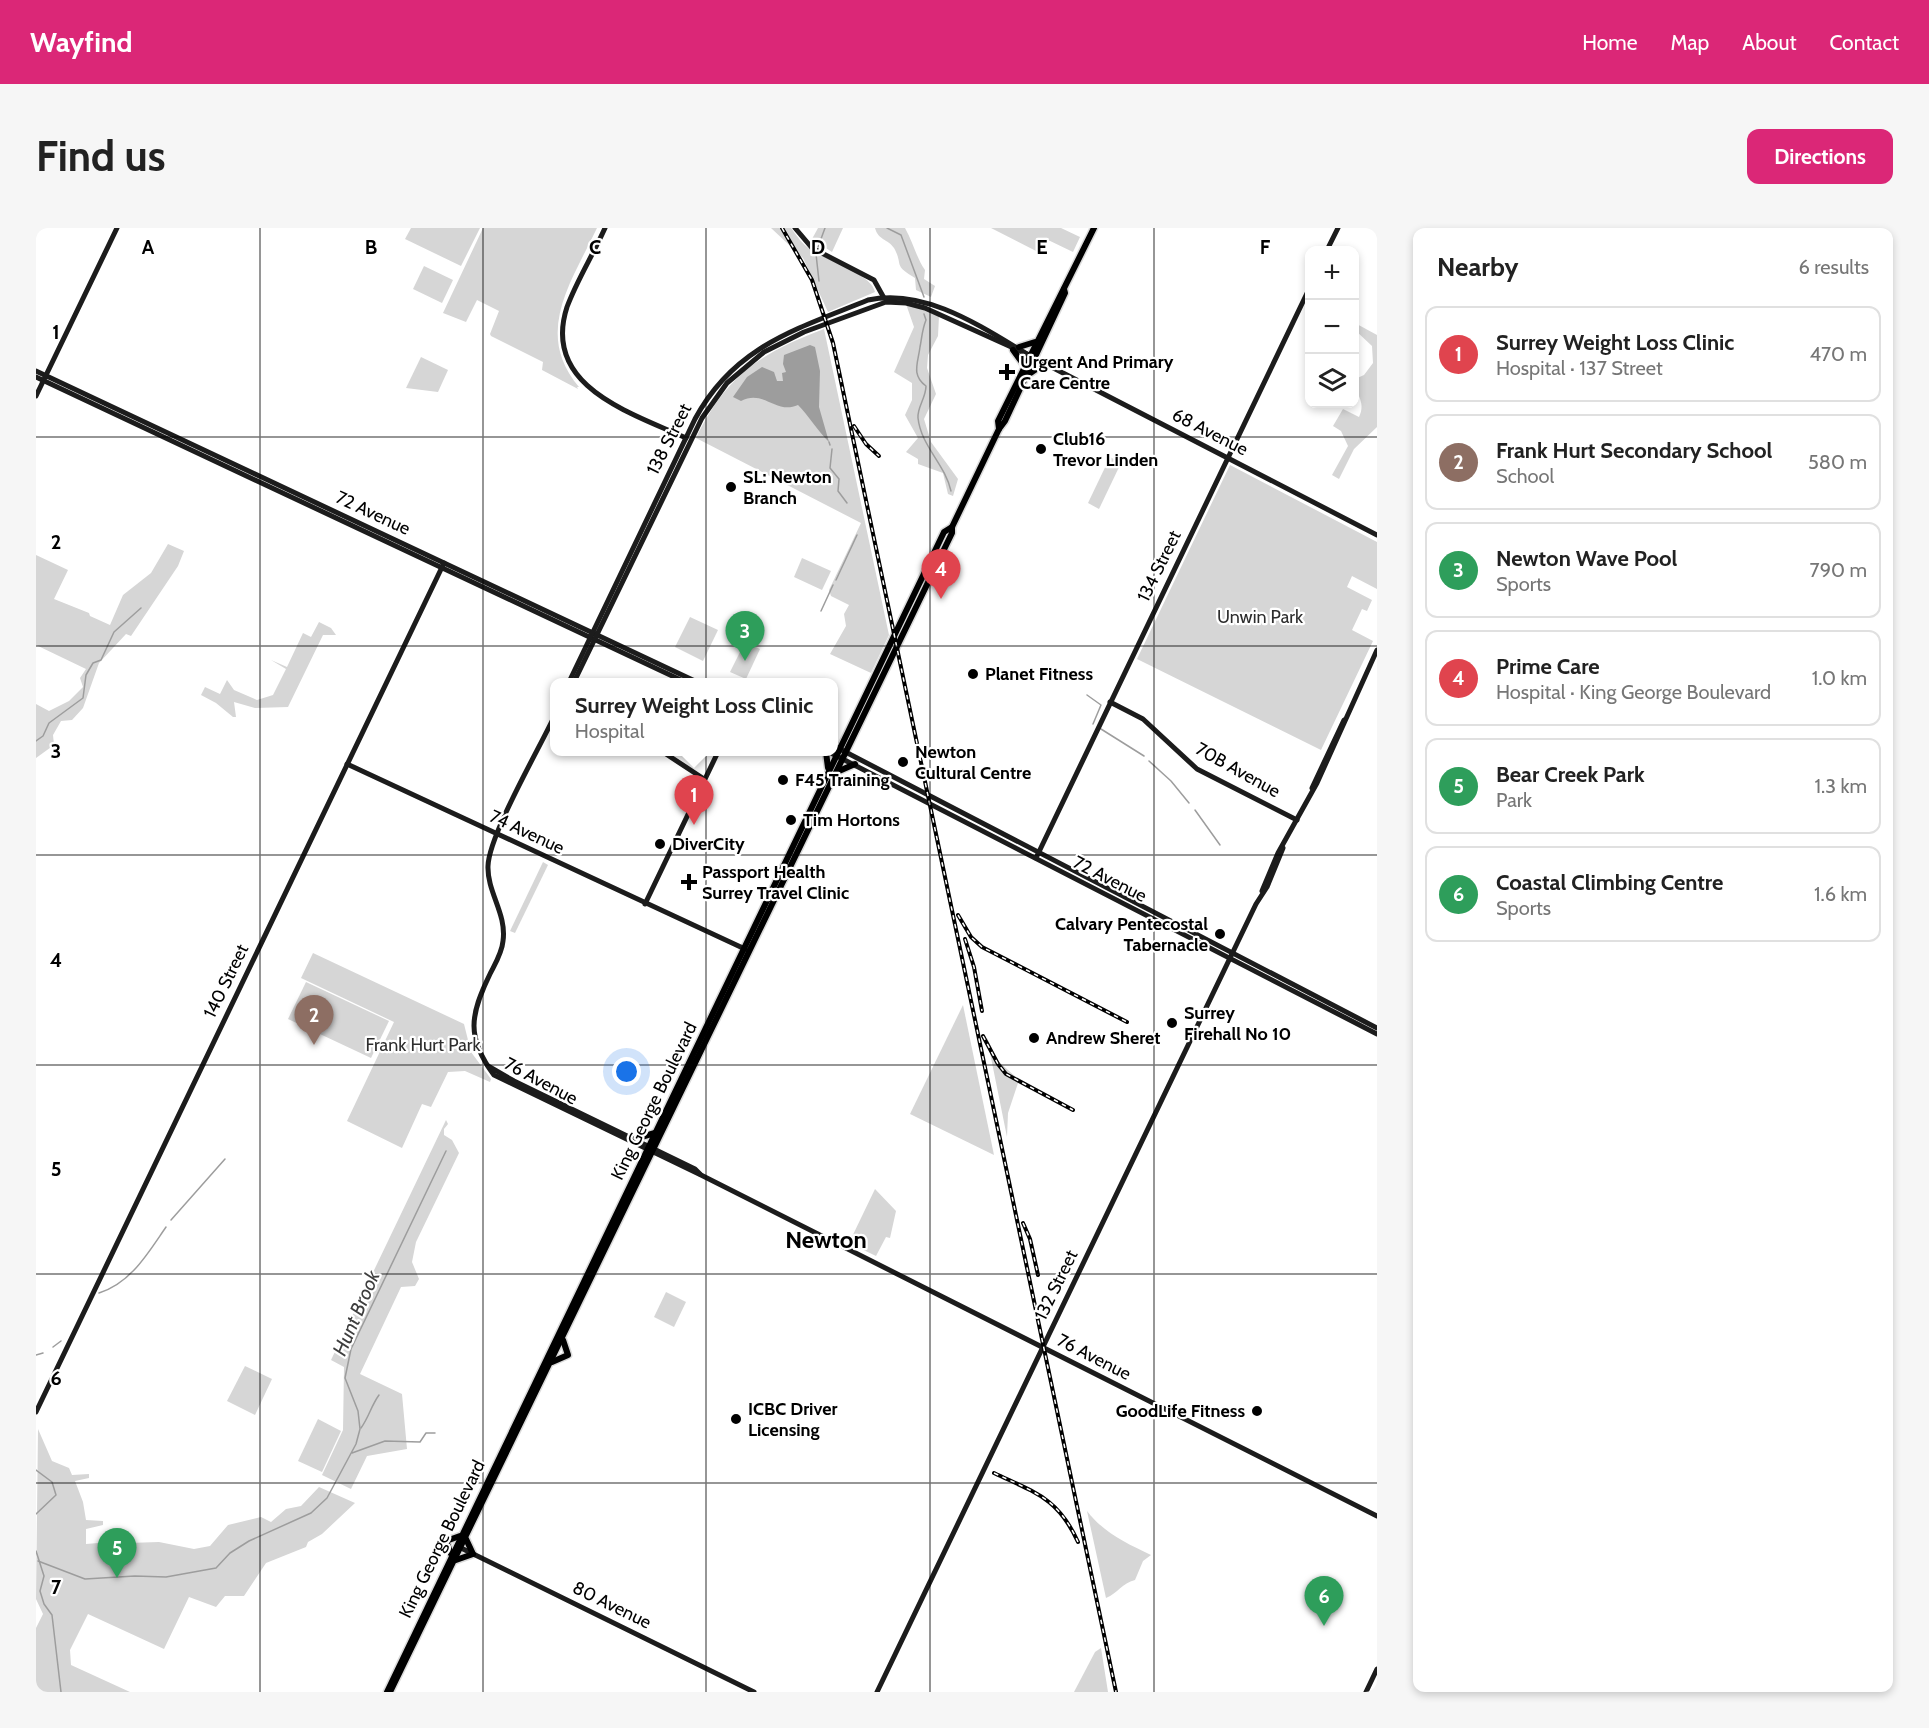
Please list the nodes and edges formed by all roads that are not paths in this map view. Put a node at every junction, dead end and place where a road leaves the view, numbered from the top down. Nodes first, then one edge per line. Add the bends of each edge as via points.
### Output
1 (117, 228) edge
2 (604, 228) edge
3 (795, 228) edge
4 (1094, 228) edge
5 (1338, 228) edge
6 (1329, 246) edge
7 (1064, 289) junction
8 (1305, 297) edge
9 (885, 300) junction
10 (944, 316) junction
11 (973, 325) junction
12 (983, 336) junction
13 (1001, 338) junction
14 (1036, 342) junction
15 (1016, 349) junction
16 (1032, 356) junction
17 (1045, 363) junction
18 (1024, 365) junction
19 (36, 371) edge
20 (36, 377) edge
21 (1025, 377) junction
22 (44, 378) junction
23 (36, 396) edge
24 (999, 429) junction
25 (688, 439) junction
26 (1228, 458) junction
27 (952, 526) junction
28 (1377, 535) edge
29 (442, 566) junction
30 (903, 619) junction
31 (905, 630) junction
32 (592, 636) junction
33 (1377, 650) edge
34 (571, 678) edge
35 (576, 678) edge
36 (677, 678) edge
37 (688, 678) edge
38 (1110, 702) junction
39 (550, 727) edge
40 (838, 743) edge
41 (838, 752) edge
42 (669, 756) edge
43 (716, 756) edge
44 (831, 756) edge
45 (831, 756) edge
46 (845, 756) junction
47 (347, 764) junction
48 (855, 764) junction
49 (828, 771) junction
50 (837, 773) junction
51 (704, 779) junction
52 (1296, 820) junction
53 (497, 834) junction
54 (1037, 855) junction
55 (778, 876) junction
56 (645, 904) junction
57 (766, 917) junction
58 (746, 952) junction
59 (1231, 956) junction
60 (1377, 1028) edge
61 (1377, 1034) edge
62 (488, 1066) junction
63 (503, 1082) junction
64 (543, 1095) junction
65 (655, 1133) junction
66 (634, 1139) junction
67 (650, 1150) junction
68 (562, 1340) junction
69 (1042, 1348) junction
70 (552, 1362) junction
71 (36, 1412) edge
72 (1377, 1516) edge
73 (463, 1537) junction
74 (459, 1547) junction
75 (451, 1554) junction
76 (473, 1554) junction
77 (456, 1560) junction
78 (1377, 1669) edge
79 (389, 1692) edge
80 (754, 1692) edge
81 (877, 1692) edge
82 (1366, 1692) edge

1 - 22 main road
2 - 25 main road via 564,323 568,359 585,386 603,399
3 - 9 main road via 812,248 874,280
4 - 7 main road, King George Boulevard
5 - 6 main road
7 - 14 main road, King George Boulevard
7 - 16 main road, King George Boulevard
8 - 26 main road, 134 Street
9 - 10 main road, 68 Avenue via 917,305
9 - 11 main road, 68 Avenue via 921,300
9 - 25 main road, 138 Street via 784,341 753,359 719,392
10 - 11 main road
10 - 12 main road, 68 Avenue
11 - 13 main road, 68 Avenue
12 - 13 main road
12 - 15 main road, 68 Avenue
13 - 15 main road, 68 Avenue
14 - 15 main road
14 - 16 main road, King George Boulevard
15 - 16 main road, 68 Avenue
15 - 18 main road
16 - 17 main road, 68 Avenue
16 - 18 main road, King George Boulevard
16 - 21 main road, King George Boulevard
17 - 21 main road
17 - 26 main road, 68 Avenue
18 - 24 main road, King George Boulevard via 998,421
19 - 22 main road, 72 Avenue
20 - 22 main road, 72 Avenue
21 - 24 main road, King George Boulevard
22 - 23 main road
22 - 29 main road, 72 Avenue
24 - 27 main road, King George Boulevard
25 - 32 main road, 138 Street
26 - 28 main road, 68 Avenue
26 - 38 main road, 134 Street
27 - 30 main road, King George Boulevard via 944,532
27 - 31 main road, King George Boulevard
29 - 32 main road, 72 Avenue
29 - 47 main road, 140 Street
30 - 31 main road
30 - 40 main road, King George Boulevard
31 - 46 main road, King George Boulevard
32 - 34 main road, 138 Street
32 - 35 main road, 138 Street
32 - 36 main road, 72 Avenue
32 - 37 main road, 72 Avenue
33 - 52 main road, 132 Street
38 - 52 main road, 70B Avenue via 1143,719 1197,769
38 - 54 main road, 134 Street
39 - 53 main road
41 - 46 main road, 72 Avenue
42 - 51 main road
43 - 51 main road
44 - 49 main road
45 - 49 main road, King George Boulevard
46 - 48 main road, 72 Avenue
46 - 50 main road, King George Boulevard
46 - 54 main road, 72 Avenue
47 - 53 main road, 74 Avenue
47 - 71 main road, 140 Street
48 - 50 main road
48 - 54 main road, 72 Avenue
49 - 55 main road, King George Boulevard
50 - 57 main road, King George Boulevard
51 - 56 main road
52 - 59 main road, 132 Street
53 - 56 main road, 74 Avenue
53 - 62 main road via 488,873 504,938 477,1003 473,1025 476,1044
54 - 59 main road, 72 Avenue
55 - 57 main road
55 - 58 main road, King George Boulevard
56 - 58 main road, 74 Avenue
57 - 58 main road, King George Boulevard
58 - 65 main road, King George Boulevard
58 - 67 main road, King George Boulevard
59 - 60 main road, 72 Avenue
59 - 61 main road, 72 Avenue
59 - 69 main road, 132 Street
62 - 63 main road, 76 Avenue
62 - 64 main road, 76 Avenue
63 - 64 main road
63 - 67 main road, 76 Avenue
64 - 66 main road, 76 Avenue
65 - 66 main road
65 - 67 main road, King George Boulevard
66 - 67 main road, 76 Avenue
67 - 68 main road, King George Boulevard
67 - 69 main road, 76 Avenue
67 - 73 main road, King George Boulevard
68 - 70 main road, King George Boulevard
68 - 70 main road via 568,1355
69 - 72 main road, 76 Avenue
69 - 81 main road, 132 Street
70 - 73 main road, King George Boulevard
73 - 74 main road, King George Boulevard
73 - 75 main road via 446,1541
73 - 76 main road
74 - 75 main road, King George Boulevard
74 - 76 main road, 80 Avenue
74 - 77 main road, King George Boulevard
75 - 79 main road, King George Boulevard
76 - 77 main road
76 - 80 main road, 80 Avenue
77 - 79 main road, King George Boulevard
78 - 82 main road

